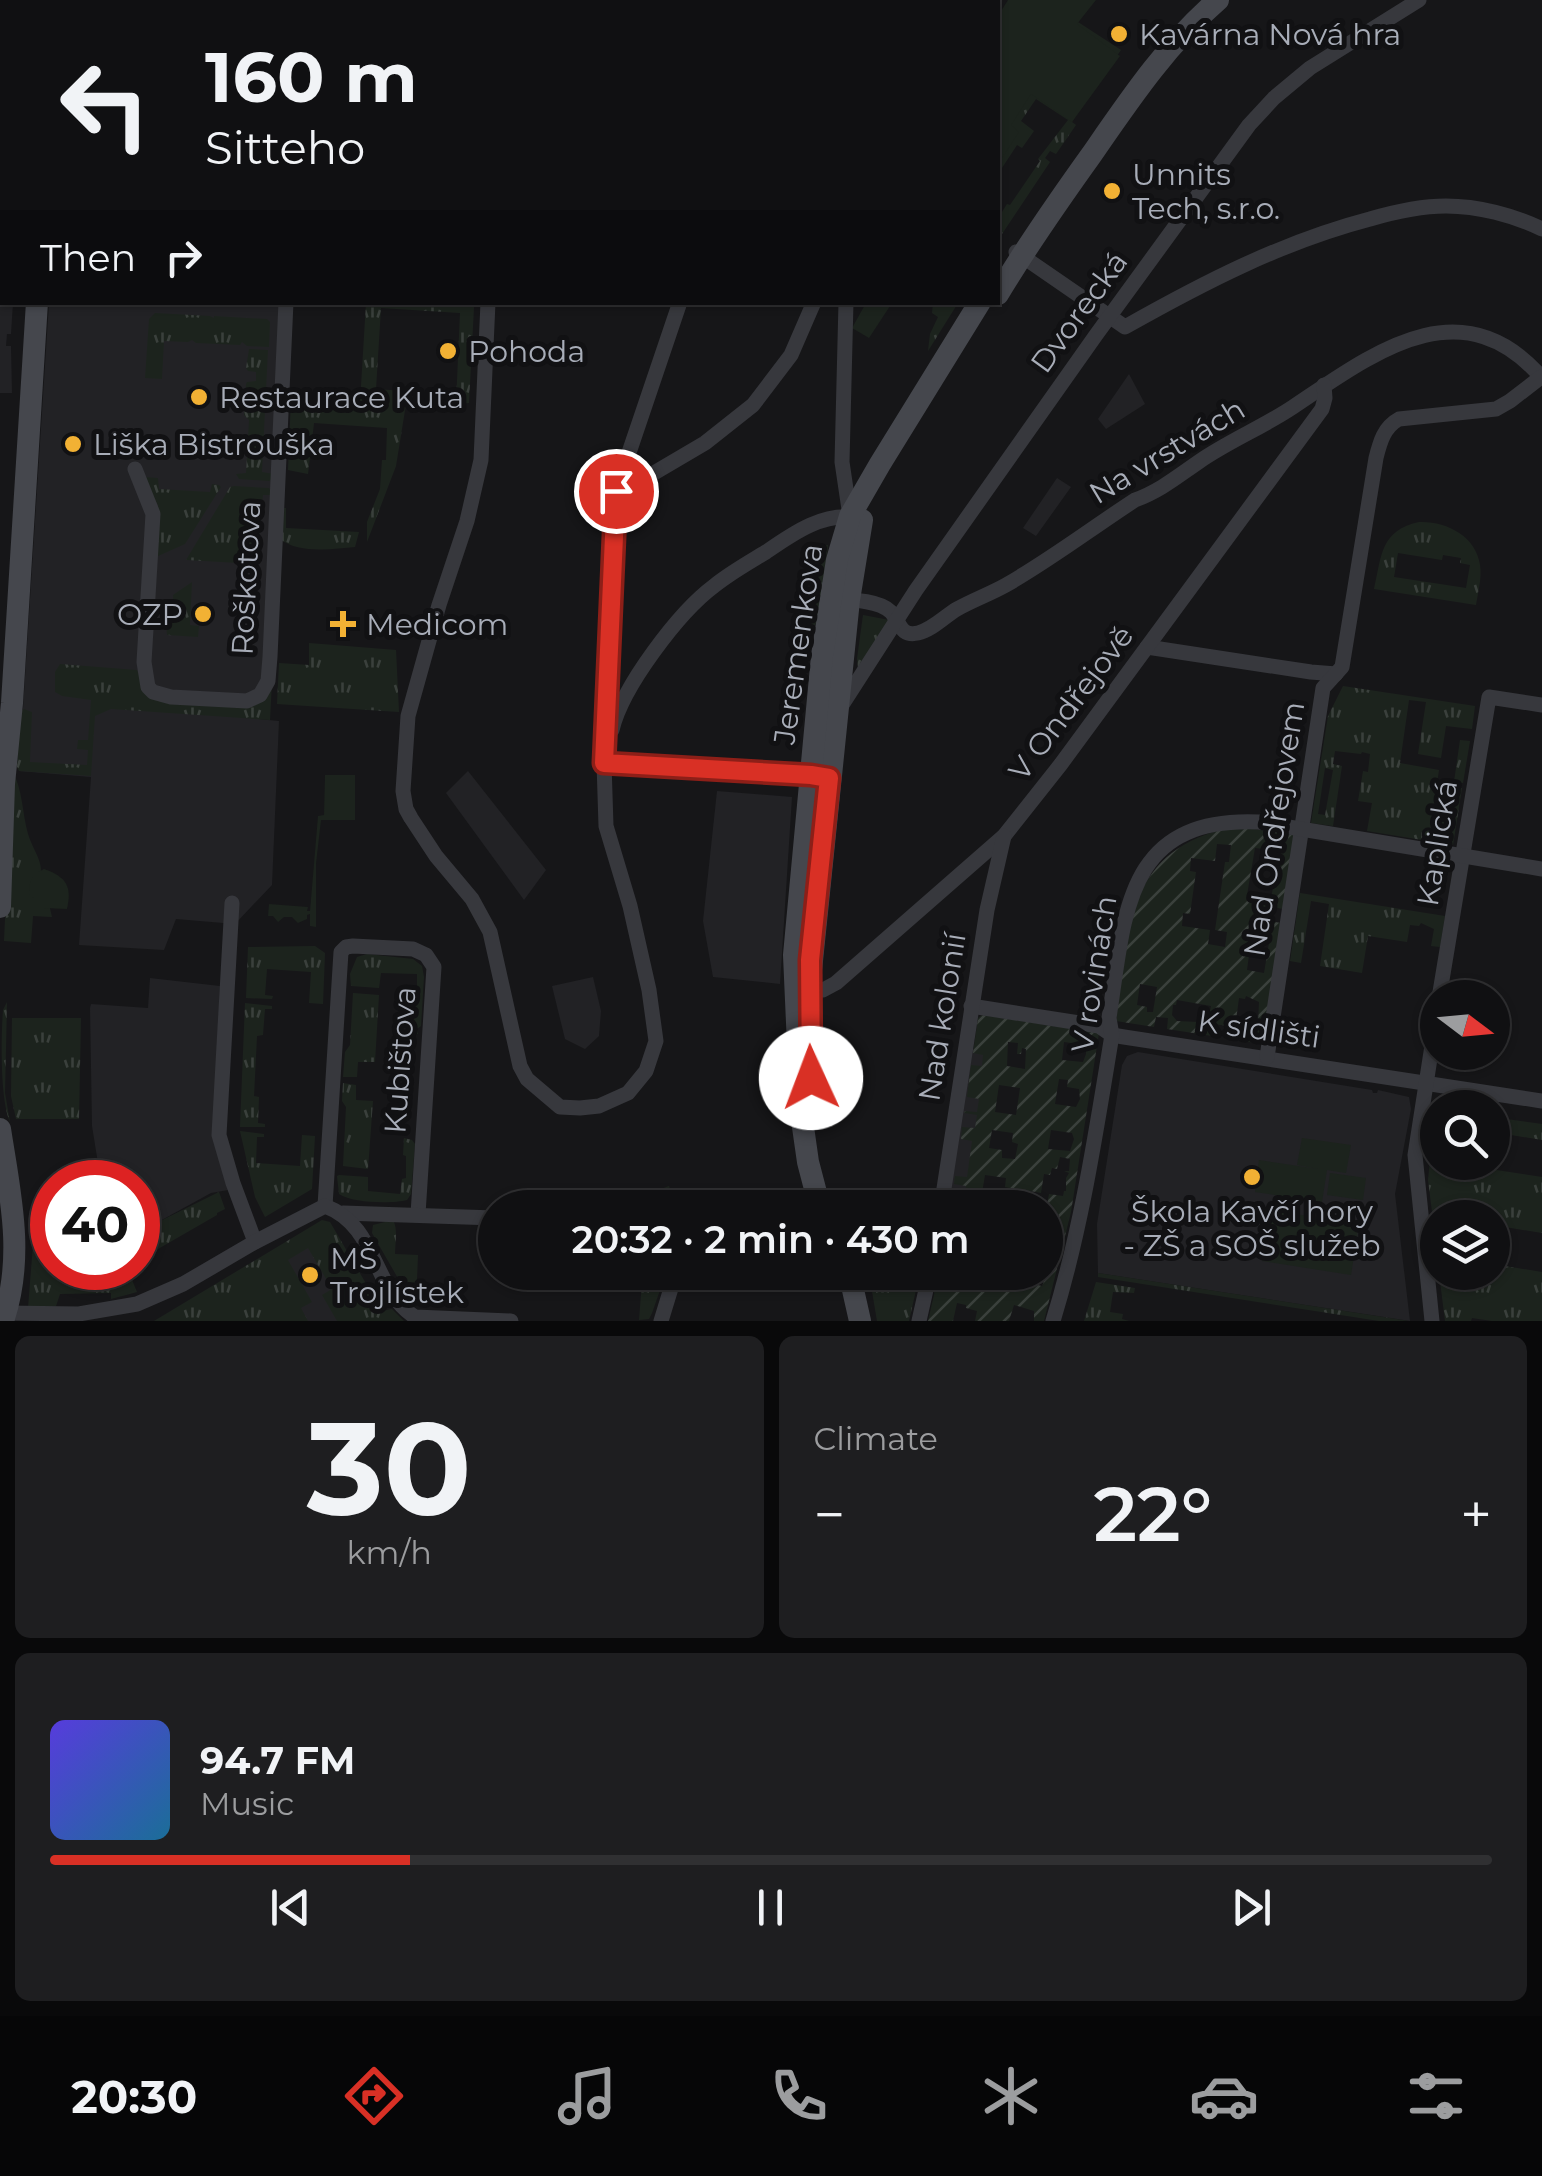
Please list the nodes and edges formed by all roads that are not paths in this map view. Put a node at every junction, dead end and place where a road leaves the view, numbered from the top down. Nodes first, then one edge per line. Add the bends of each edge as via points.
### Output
1 (1201, 0) edge
2 (1218, 0) edge
3 (1419, 0) edge
4 (1136, 80) junction
5 (1542, 229) edge
6 (1023, 257) junction
7 (1000, 273) edge
8 (1000, 291) edge
9 (36, 305) edge
10 (286, 305) edge
11 (488, 305) edge
12 (679, 305) edge
13 (813, 305) edge
14 (846, 305) edge
15 (978, 305) edge
16 (990, 305) edge
17 (1109, 317) junction
18 (1542, 377) edge
19 (1324, 385) junction
20 (135, 469) dead end
21 (856, 518) junction
22 (614, 536) junction
23 (839, 606) junction
24 (896, 622) junction
25 (8, 632) edge
26 (1147, 647) junction
27 (1336, 674) junction
28 (1542, 705) edge
29 (838, 710) junction
30 (604, 763) junction
31 (820, 776) junction
32 (1302, 829) junction
33 (1004, 836) junction
34 (1462, 855) junction
35 (1542, 869) edge
36 (232, 903) dead end
37 (0, 908) edge
38 (1442, 980) edge
39 (803, 992) junction
40 (971, 1006) junction
41 (1112, 1035) junction
42 (1267, 1057) junction
43 (1427, 1070) edge
44 (1425, 1082) junction
45 (1542, 1101) edge
46 (0, 1129) edge
47 (815, 1190) edge
48 (826, 1190) edge
49 (944, 1190) edge
50 (6, 1197) edge
51 (325, 1206) junction
52 (343, 1212) junction
53 (418, 1214) junction
54 (478, 1217) edge
55 (255, 1242) junction
56 (670, 1290) edge
57 (842, 1290) edge
58 (853, 1290) edge
59 (926, 1290) edge
60 (4, 1317) edge
61 (416, 1319) edge
62 (510, 1321) edge
63 (661, 1321) edge
64 (848, 1321) edge
65 (860, 1321) edge
66 (919, 1321) edge
67 (1052, 1321) edge
68 (1432, 1321) edge

1 - 4 street via 1164,36
2 - 4 street
3 - 17 street, Dvorecká via 1274,98
4 - 6 street
5 - 17 street via 1446,206 1392,213 1258,257 1125,327
6 - 7 street
6 - 8 street
6 - 17 street
9 - 25 street
10 - 20 street, Roškotova via 270,657 260,695 247,701 171,697 148,687 153,514
11 - 30 street via 480,460 408,716 403,791 406,809 490,932 520,1066 560,1107 599,1106 628,1093 646,1071 656,1042 630,906 606,826
12 - 22 street via 616,491
13 - 22 street via 790,355 754,404 654,473 632,498
14 - 21 street via 842,462
15 - 21 street, Jeremenkova via 880,464
16 - 21 street, Jeremenkova
17 - 24 street, Dvorecká
18 - 19 street, Na vrstvách via 1505,345 1442,333 1406,340
18 - 27 street, Nad Ondřejovem via 1496,409 1399,419 1386,430
19 - 24 street, Na vrstvách via 921,633 909,634
19 - 26 street, V Ondřejově via 1322,409
21 - 23 street, Jeremenkova
21 - 30 street via 828,518 800,531 711,588 666,634 627,690
22 - 30 street
23 - 24 street, Na vrstvách via 886,608
23 - 29 street, Jeremenkova
23 - 31 street, Jeremenkova via 822,656
24 - 29 street, Dvorecká
25 - 37 street
26 - 27 street
26 - 33 street, V Ondřejově
27 - 32 street, Nad Ondřejovem via 1323,688
28 - 34 street, Kaplická via 1489,697
29 - 31 street, Jeremenkova
30 - 31 street
31 - 39 street, Jeremenkova via 794,955
32 - 34 street, V rovinách
32 - 41 street, V rovinách via 1245,821 1206,825 1172,841 1149,863 1126,912
32 - 42 street, Nad Ondřejovem
33 - 39 street, V Ondřejově via 836,983
33 - 40 street, Nad kolonií
34 - 35 street, V rovinách
34 - 38 street, Kaplická
36 - 55 street via 220,1135
39 - 47 street, Jeremenkova via 802,1113
39 - 48 street, Jeremenkova
40 - 41 street, K sídlišti via 1099,1026
40 - 49 street, Nad kolonií
41 - 42 street, K sídlišti
41 - 67 street, V rovinách via 1083,1205
42 - 44 street, K sídlišti
43 - 44 street
44 - 45 street, K sídlišti
44 - 68 street via 1416,1154
46 - 50 street
50 - 60 street via 16,1235
51 - 52 street
51 - 53 street, Kubištova via 341,952 353,946 413,949 434,967
51 - 55 street
52 - 53 street
52 - 61 street
53 - 54 street
55 - 60 street via 138,1304
56 - 63 street
57 - 64 street
58 - 65 street
59 - 66 street
61 - 62 street

